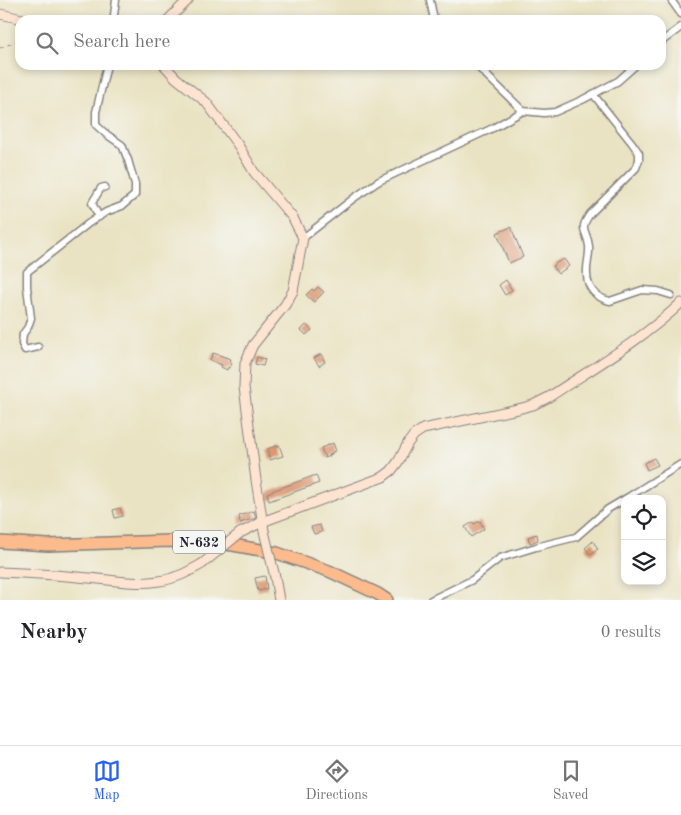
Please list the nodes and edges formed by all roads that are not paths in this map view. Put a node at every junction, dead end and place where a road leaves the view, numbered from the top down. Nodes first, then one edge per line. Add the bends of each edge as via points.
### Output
1 (116, 0) edge
2 (188, 0) edge
3 (430, 0) edge
4 (670, 0) edge
5 (0, 14) edge
6 (681, 14) edge
7 (114, 15) edge
8 (173, 15) edge
9 (433, 15) edge
10 (15, 17) edge
11 (681, 27) edge
12 (666, 38) edge
13 (106, 70) edge
14 (169, 70) edge
15 (481, 70) edge
16 (630, 70) edge
17 (593, 94) junction
18 (523, 111) junction
19 (105, 187) dead end
20 (99, 217) junction
21 (304, 238) junction
22 (670, 295) dead end
23 (681, 303) edge
24 (38, 347) dead end
25 (681, 464) edge
26 (631, 495) edge
27 (621, 501) edge
28 (263, 526) junction
29 (0, 542) edge
30 (0, 572) edge
31 (279, 600) edge
32 (387, 600) edge
33 (431, 600) edge

1 - 7 street
2 - 8 street
3 - 9 street
4 - 6 street
5 - 10 street
11 - 12 street
13 - 20 street via 96,125 122,145 135,184 135,195 122,206
14 - 21 street via 206,102 254,172 293,218
15 - 18 street
16 - 17 street via 618,81
17 - 18 street via 556,112
17 - 22 street via 639,153 639,160 636,168 585,221 589,285 598,297 610,302 642,290
18 - 21 street via 378,181
19 - 20 street via 92,203
20 - 24 street via 27,272 31,318 22,344 25,350
21 - 28 street via 293,291 253,345 245,363 244,387
23 - 28 street via 644,334 549,397 518,409 423,429 414,435 398,462 383,477
25 - 26 street
27 - 33 street via 576,537 500,558 472,580
28 - 30 street, bridge via 240,533 202,564 176,577 159,581
28 - 31 street, bridge
29 - 32 highway, N-632 via 48,546 170,541 233,545 277,553 330,571

